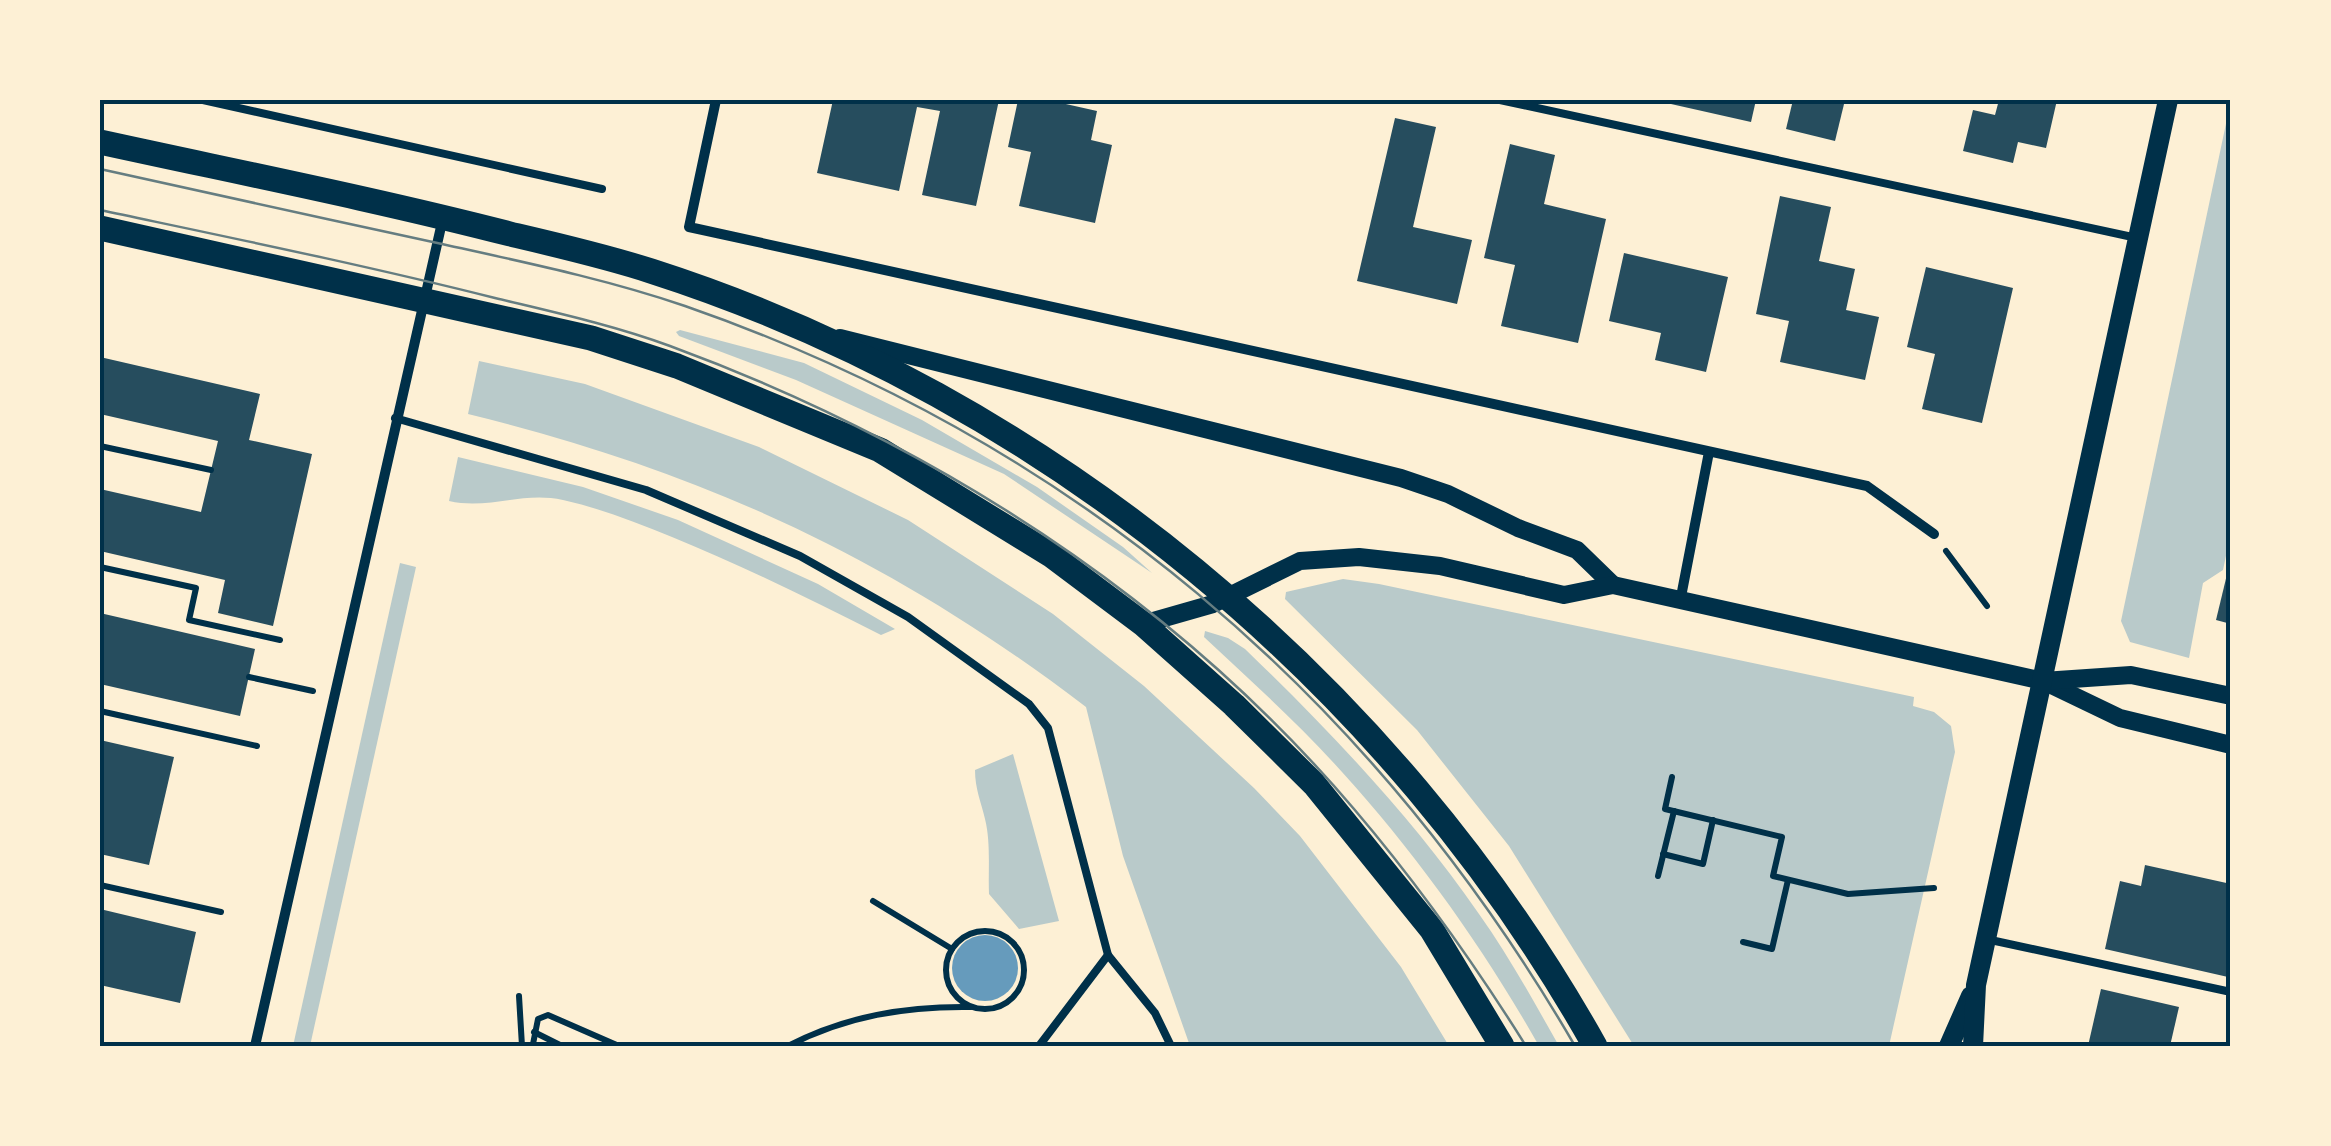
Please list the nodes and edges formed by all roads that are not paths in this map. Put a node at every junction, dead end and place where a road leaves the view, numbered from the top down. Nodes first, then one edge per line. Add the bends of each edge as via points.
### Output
1 (203, 100) edge
2 (716, 100) edge
3 (1500, 100) edge
4 (2168, 100) edge
5 (100, 142) edge
6 (602, 189) dead end
7 (443, 217) junction
8 (100, 228) edge
9 (2137, 238) junction
10 (422, 300) junction
11 (810, 331) junction
12 (395, 418) junction
13 (1708, 452) junction
14 (1934, 534) road end
15 (1613, 586) junction
16 (1226, 596) junction
17 (1680, 602) junction
18 (1143, 624) junction
19 (2043, 682) junction
20 (2231, 696) edge
21 (2231, 744) edge
22 (1986, 939) junction
23 (1108, 955) junction
24 (1976, 985) junction
25 (2231, 992) edge
26 (255, 1046) edge
27 (976, 1046) edge
28 (988, 1046) edge
29 (1039, 1046) edge
30 (1171, 1046) edge
31 (1502, 1046) edge
32 (1595, 1046) edge
33 (1949, 1046) edge
34 (1973, 1046) edge

1 - 6 lane
2 - 13 street via 689,227
3 - 9 lane
4 - 9 main road
5 - 7 main road
7 - 10 street
7 - 11 main road via 646,269
8 - 10 main road
9 - 19 main road
10 - 12 street
10 - 18 main road via 591,338 677,366 880,450 1051,555
11 - 15 street via 1401,478 1578,550
11 - 16 main road via 1021,444
12 - 23 lane via 646,490 800,556 908,617 1029,704 1048,728
12 - 26 street
13 - 14 street via 1867,486
13 - 17 street
15 - 16 street via 1564,595 1440,566 1358,557 1300,560
15 - 17 street
16 - 18 street
16 - 32 main road via 1386,751 1447,824 1554,974
17 - 19 street
18 - 31 main road via 1314,784 1432,930
19 - 20 street via 2131,675
19 - 21 street via 2120,718
19 - 22 main road
22 - 24 main road
22 - 25 lane
23 - 29 lane
23 - 30 lane via 1155,1013
24 - 33 main road
24 - 34 main road
27 - 28 lane

